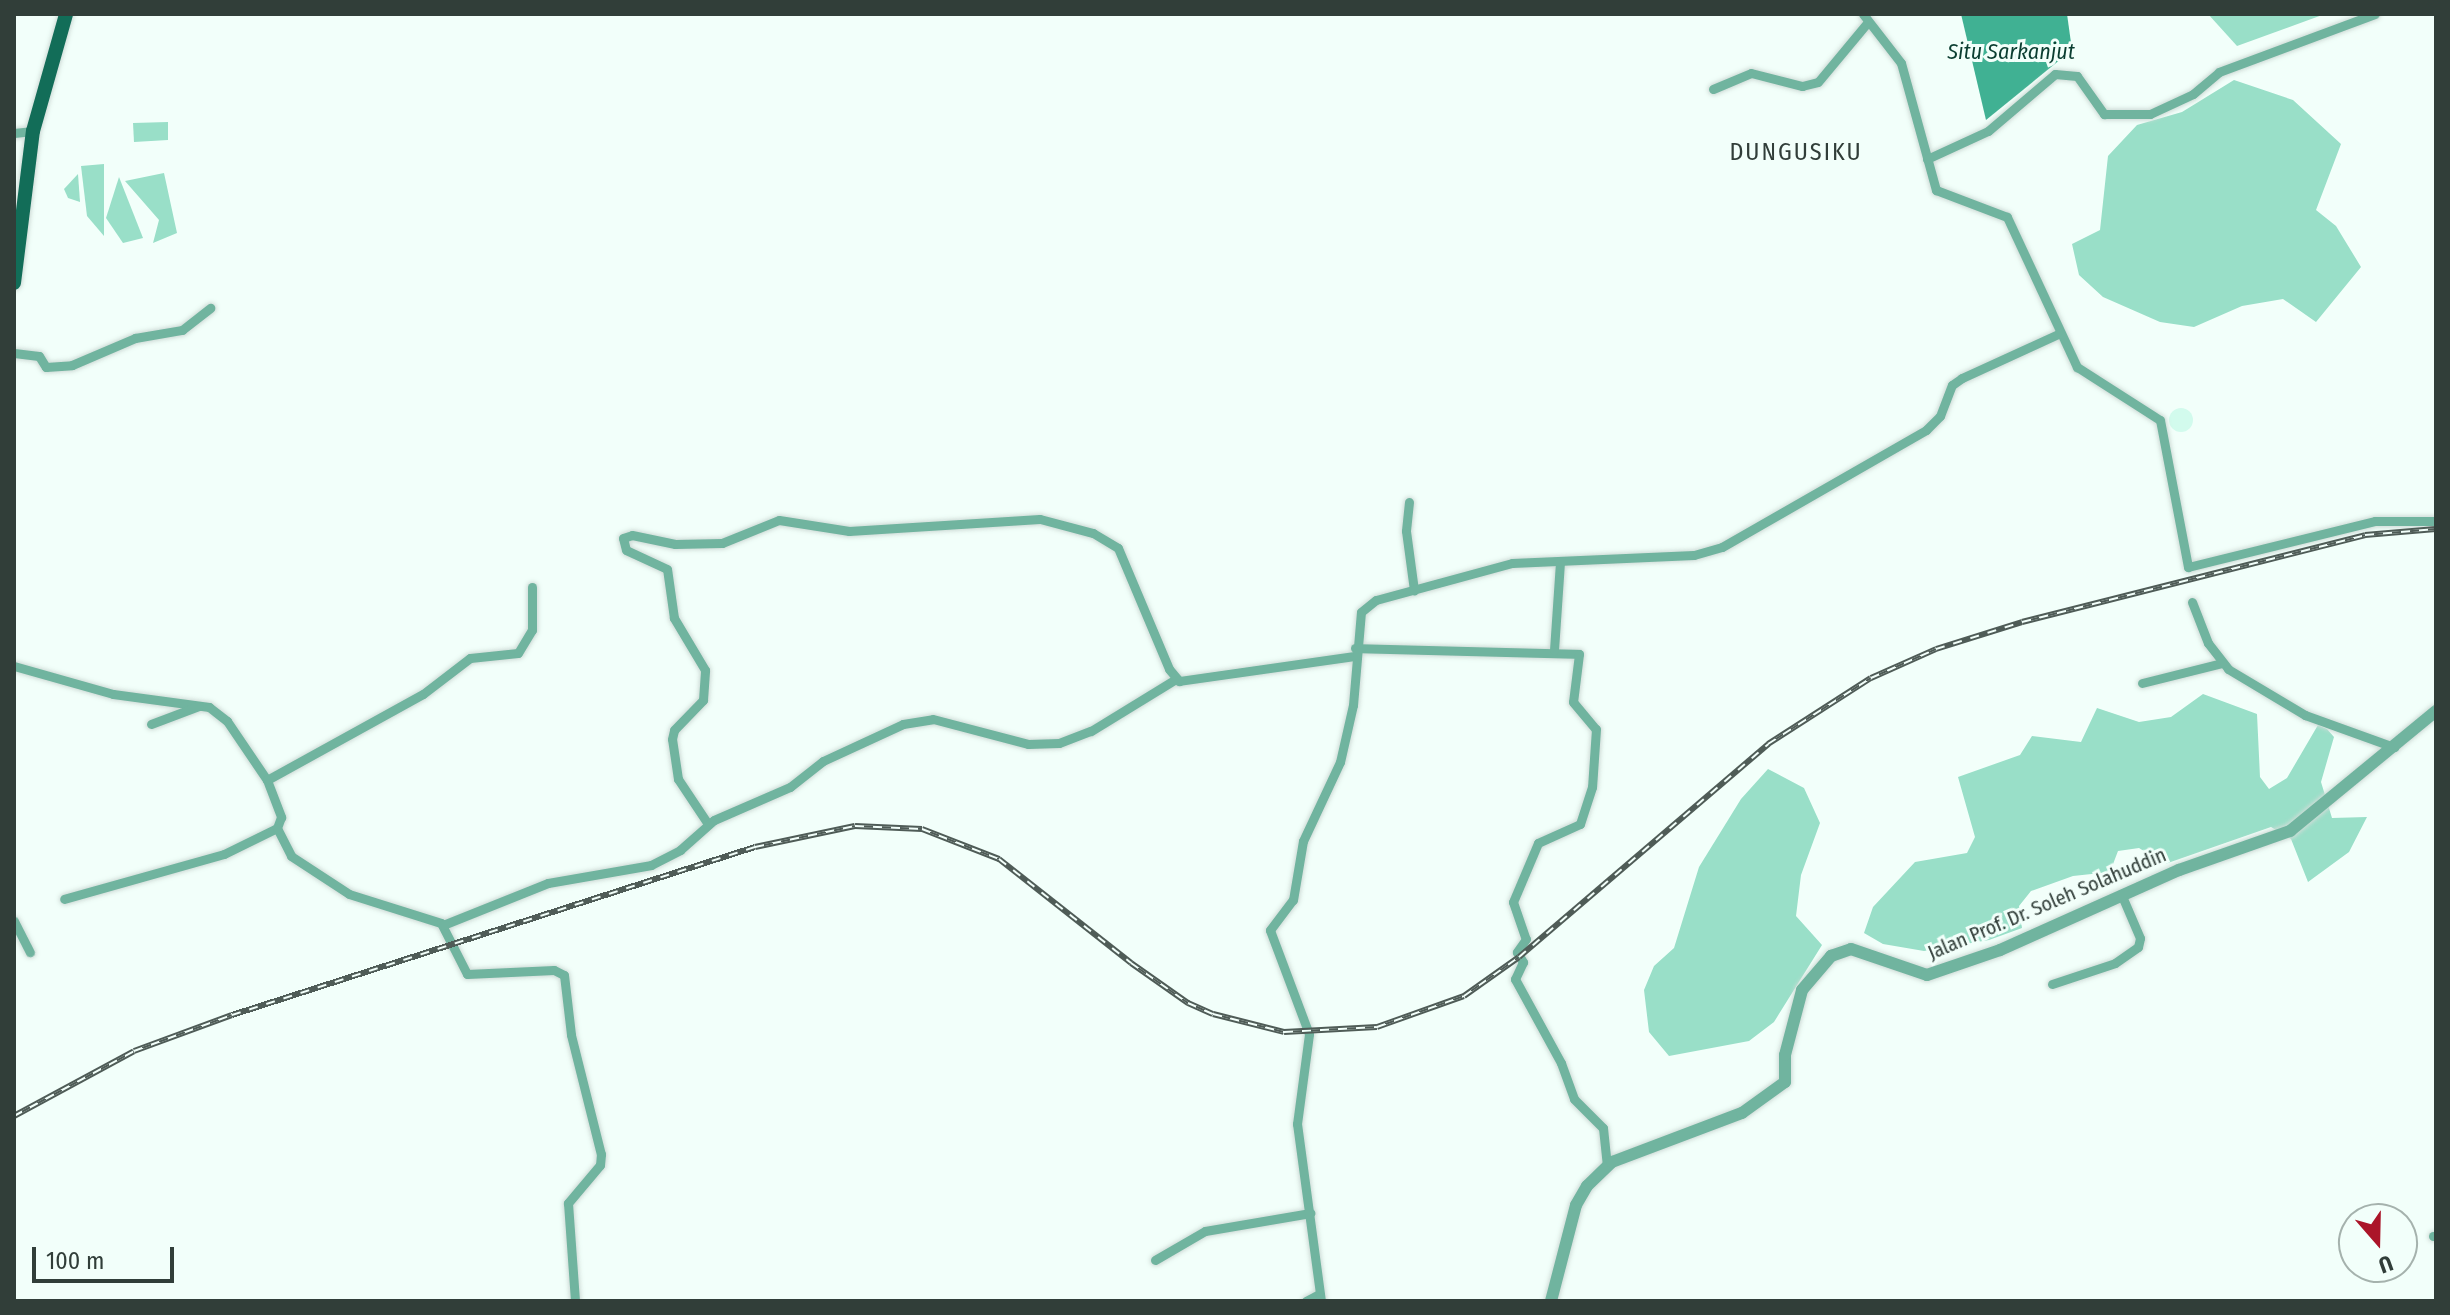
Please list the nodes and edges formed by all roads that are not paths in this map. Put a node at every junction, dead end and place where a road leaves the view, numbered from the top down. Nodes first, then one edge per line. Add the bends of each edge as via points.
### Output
1 (66, 14) edge
2 (2375, 14) edge
3 (1865, 18) edge
4 (1713, 89) dead end
5 (33, 131) junction
6 (14, 133) edge
7 (1927, 159) junction
8 (14, 283) edge
9 (210, 308) dead end
10 (2058, 334) junction
11 (14, 353) edge
12 (1409, 502) dead end
13 (2436, 521) edge
14 (1560, 561) junction
15 (532, 587) dead end
16 (1414, 590) junction
17 (2192, 602) dead end
18 (1554, 650) junction
19 (1355, 652) junction
20 (2222, 663) junction
21 (14, 666) edge
22 (1176, 679) junction
23 (2142, 683) dead end
24 (203, 705) junction
25 (2436, 711) edge
26 (151, 724) dead end
27 (2394, 747) junction
28 (267, 780) junction
29 (708, 824) junction
30 (277, 828) junction
31 (2122, 896) junction
32 (64, 899) dead end
33 (14, 921) edge
34 (443, 925) junction
35 (30, 952) dead end
36 (2052, 984) dead end
37 (1607, 1166) junction
38 (1310, 1213) junction
39 (1155, 1260) dead end
40 (1320, 1298) edge
41 (575, 1301) edge
42 (1306, 1301) edge
43 (1551, 1301) edge

1 - 5 main road
2 - 7 street via 2219,72 2193,94 2150,114 2104,114 2077,76 2055,74 1988,131
3 - 4 street via 1818,82 1802,86 1751,73
3 - 7 street via 1901,63
5 - 6 street
5 - 8 main road
7 - 10 street via 1941,195 2007,217
9 - 11 street via 182,330 135,338 72,365 46,367 39,356
10 - 13 street via 2082,372 2160,420 2188,567 2375,521
10 - 14 street via 1962,378 1952,385 1940,416 1926,430 1722,547 1694,555
12 - 16 street via 1406,531
14 - 16 street via 1512,563
14 - 18 street
15 - 28 street via 532,630 518,653 470,658 423,694
16 - 19 street via 1369,602 1361,612
17 - 20 street
18 - 19 street
18 - 37 street via 1580,656 1573,702 1596,729 1592,787 1580,824 1538,843 1513,902 1526,939 1517,952 1523,962 1515,979 1561,1063 1574,1099 1603,1128
19 - 22 street via 1226,677
19 - 38 street via 1353,705 1340,762 1303,841 1293,900 1270,930 1309,1034 1297,1124
20 - 23 street
20 - 27 street via 2305,715
21 - 24 street via 113,694
22 - 29 street via 1091,731 1059,743 1028,744 933,719 903,724 823,761 790,787
22 - 29 street via 1118,548 1074,526 1015,519 841,531 779,520 722,543 675,544 632,535 622,541 626,550 667,569 674,618 705,670 703,700 674,730 672,739 678,779
24 - 26 street
24 - 28 street via 227,721
25 - 27 street, Jalan Prof. Dr. Soleh Solahuddin
27 - 31 street, Jalan Prof. Dr. Soleh Solahuddin via 2290,831
28 - 30 street via 281,817
29 - 34 street via 680,850 651,865 548,883
30 - 32 street via 224,854
30 - 34 street via 291,856 349,894
31 - 36 street via 2140,938 2138,947 2115,963
31 - 37 street, Jalan Prof. Dr. Soleh Solahuddin via 1940,974 1897,969 1851,949 1831,956 1802,990 1785,1055 1785,1082 1742,1113
33 - 35 street
34 - 41 street via 467,974 554,970 564,975 571,1035 601,1154 600,1165 568,1203
37 - 43 street, Jalan Prof. Dr. Soleh Solahuddin via 1579,1196
38 - 39 street via 1205,1231
38 - 40 street
40 - 42 street

